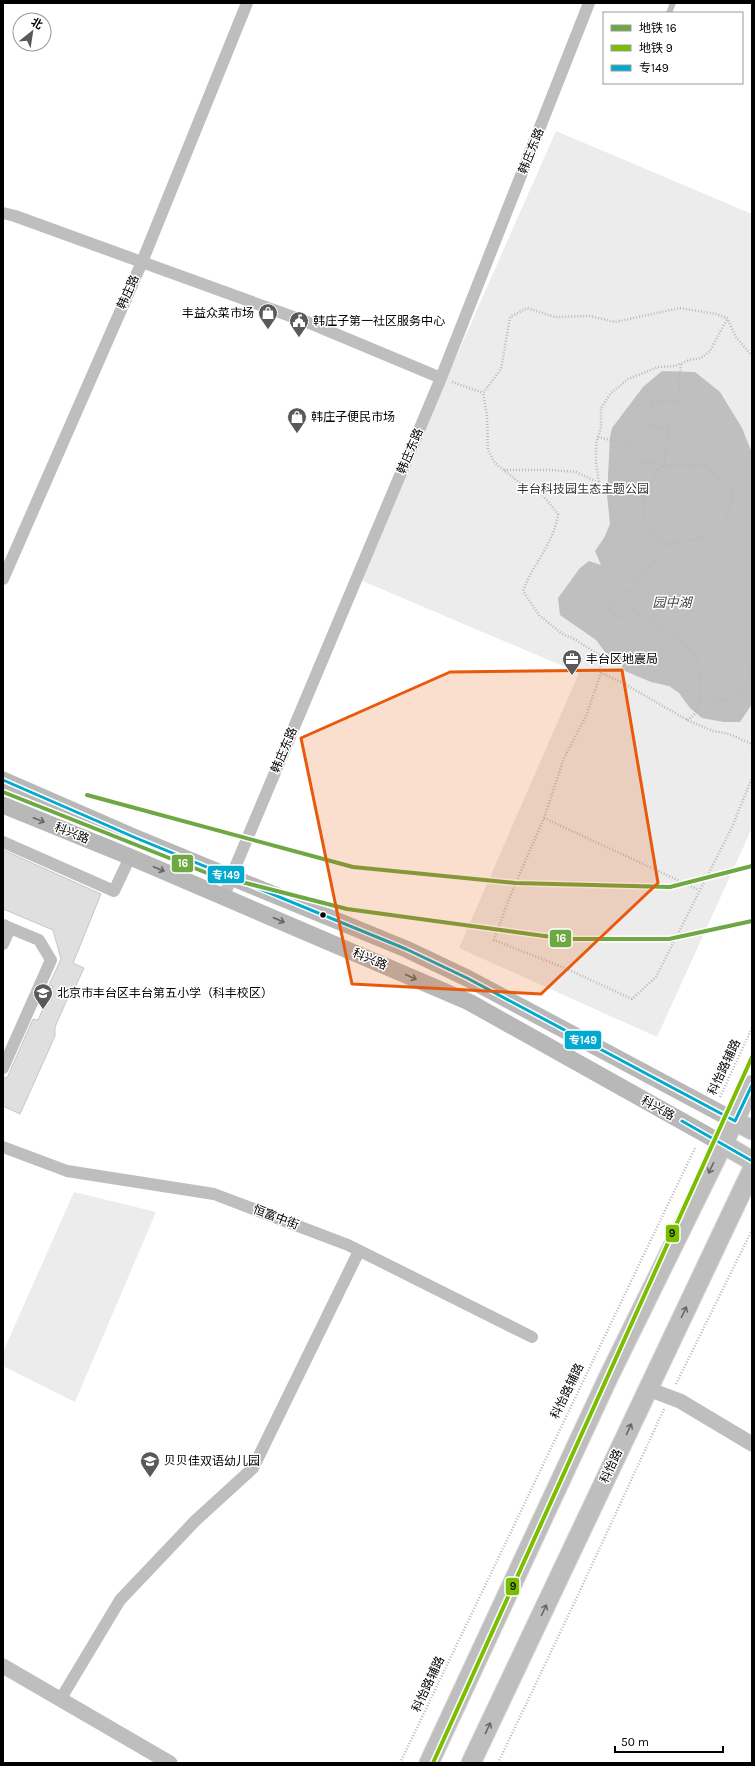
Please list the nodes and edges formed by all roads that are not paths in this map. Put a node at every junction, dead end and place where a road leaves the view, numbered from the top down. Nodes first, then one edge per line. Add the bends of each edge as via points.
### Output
1 (247, 3) edge
2 (589, 3) edge
3 (4, 216) edge
4 (142, 262) junction
5 (441, 378) junction
6 (3, 579) edge
7 (3, 780) edge
8 (3, 805) edge
9 (3, 842) edge
10 (130, 857) junction
11 (231, 877) junction
12 (224, 897) junction
13 (6, 926) edge
14 (3, 944) edge
15 (3, 1068) edge
16 (752, 1085) edge
17 (735, 1121) junction
18 (752, 1130) edge
19 (723, 1144) junction
20 (3, 1147) edge
21 (752, 1161) edge
22 (752, 1170) edge
23 (359, 1250) junction
24 (532, 1337) dead end
25 (648, 1388) junction
26 (752, 1444) edge
27 (3, 1666) edge
28 (60, 1700) junction
29 (170, 1763) edge
30 (429, 1763) edge
31 (472, 1763) edge

1 - 4 street, 韩庄路
2 - 5 street, 韩庄东路
3 - 4 street via 15,216
4 - 5 street via 307,322
4 - 6 street, 韩庄路
5 - 11 street, 韩庄东路
7 - 11 main road, 科兴路
8 -> 10 main road, 科兴路
9 - 10 street via 114,891
10 -> 12 main road, 科兴路
11 - 12 street, 韩庄东路
11 - 17 main road, 科兴路 via 406,949 467,978
12 -> 19 main road, 科兴路 via 469,1002
13 - 14 street
13 - 15 street via 40,940 51,960
16 - 17 main road
17 - 18 main road
17 - 19 main road
19 - 21 main road
19 -> 30 main road via 609,1376
20 - 23 street, 恒富中街 via 68,1171 214,1194
25 -> 22 main road, 科怡路
23 - 24 street, 恒富中街
23 - 28 street via 254,1468 195,1521 120,1600
25 - 26 street via 670,1396
31 -> 25 main road, 科怡路
27 - 28 street
28 - 29 street

